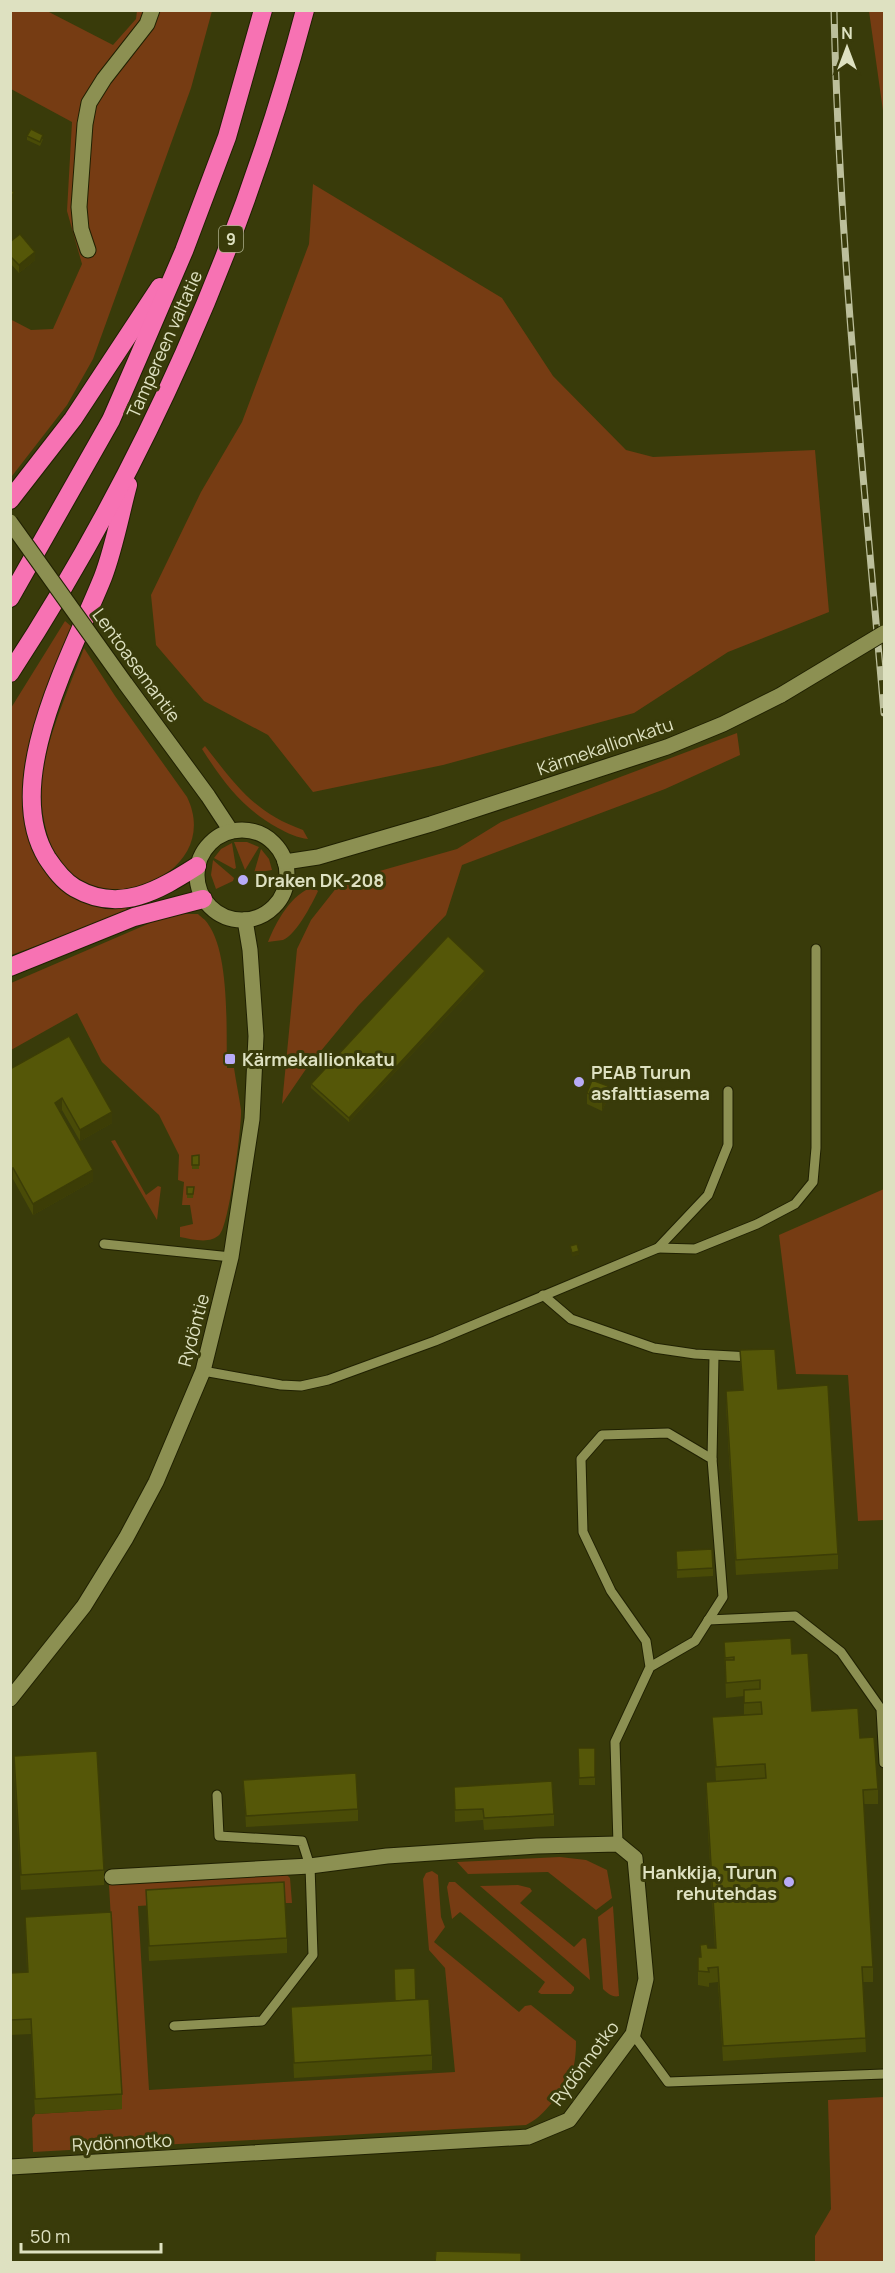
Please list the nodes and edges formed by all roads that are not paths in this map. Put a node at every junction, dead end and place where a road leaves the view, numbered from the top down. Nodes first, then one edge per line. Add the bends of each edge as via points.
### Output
1 (152, 10) edge
2 (263, 10) edge
3 (305, 10) edge
4 (88, 250) dead end
5 (184, 251) junction
6 (135, 460) junction
7 (10, 500) edge
8 (10, 522) edge
9 (10, 598) edge
10 (885, 633) edge
11 (10, 673) edge
12 (231, 831) junction
13 (285, 862) junction
14 (197, 866) junction
15 (203, 899) junction
16 (245, 920) junction
17 (816, 949) dead end
18 (10, 967) edge
19 (728, 1091) dead end
20 (104, 1244) dead end
21 (658, 1248) junction
22 (231, 1257) junction
23 (543, 1295) junction
24 (714, 1356) junction
25 (762, 1357) edge
26 (203, 1371) junction
27 (712, 1459) junction
28 (708, 1620) junction
29 (650, 1667) junction
30 (10, 1700) edge
31 (885, 1763) edge
32 (217, 1795) dead end
33 (618, 1844) junction
34 (310, 1866) junction
35 (112, 1877) dead end
36 (174, 2026) dead end
37 (633, 2034) junction
38 (885, 2074) edge
39 (10, 2167) edge

1 - 4 street via 147,24 89,103 79,207
2 - 5 highway, Tampereen valtatie / 9 via 227,137
3 - 6 highway, Tampereen valtatie / 9 via 223,262
5 - 7 highway via 73,419
5 - 9 highway, Tampereen valtatie / 9 via 111,420
6 - 11 highway, Tampereen valtatie / 9
6 - 14 highway via 104,575 43,726 32,771 31,809 38,840 53,868 85,893 114,900 129,899 161,889
8 - 12 street, Lentoasemantie, bridge
10 - 13 street, Kärmekallionkatu, bridge via 781,695 657,751 420,827 318,857
12 - 13 street via 257,832 269,838
12 - 14 street via 206,847
13 - 16 street via 286,881 281,898 264,915
14 - 15 street
15 - 16 street via 218,914
15 - 18 highway via 134,918
16 - 22 street, Rydöntie via 256,1036 255,1082
17 - 21 lane via 813,1182 795,1204 757,1224 695,1249
19 - 21 lane via 728,1145 708,1195
20 - 22 lane
21 - 23 lane
22 - 26 street, Rydöntie
23 - 24 lane via 571,1319 593,1327 654,1348
23 - 26 lane via 435,1341 328,1380 301,1386 273,1384
24 - 25 lane
24 - 27 lane
26 - 30 street, Rydöntie via 161,1472 126,1538 84,1605
27 - 28 lane via 723,1597
27 - 29 lane via 668,1433 602,1435 581,1459 583,1532 611,1591 646,1641
28 - 29 lane via 695,1641
28 - 31 lane via 795,1616 841,1652 881,1709
29 - 33 lane via 615,1742
32 - 34 lane via 219,1836 302,1841
33 - 34 street via 387,1856
33 - 37 street, Rydönnotko via 635,1858 646,1979
34 - 35 street
34 - 36 lane via 313,1955 262,2021
37 - 38 lane via 668,2082
37 - 39 street, Rydönnotko via 569,2120 528,2137

